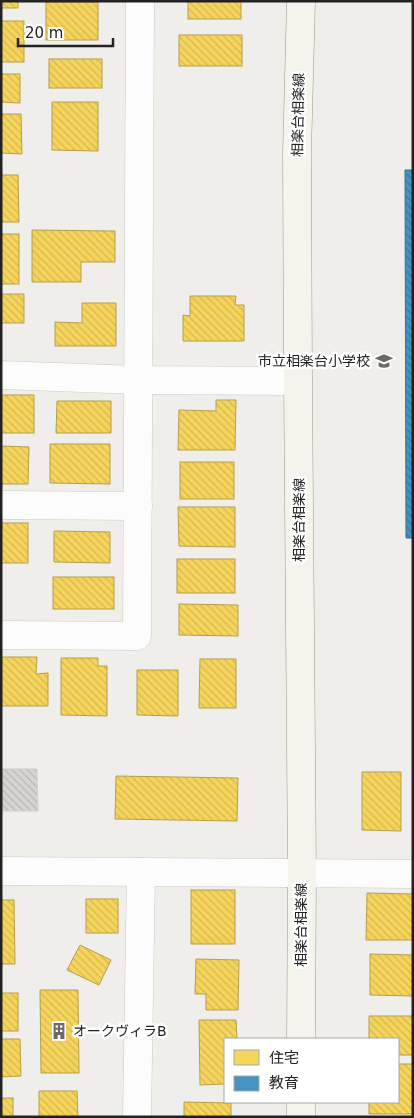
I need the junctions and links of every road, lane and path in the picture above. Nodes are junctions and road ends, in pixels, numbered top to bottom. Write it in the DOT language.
graph roads {
  1 [pos="140,1"];
  2 [pos="301,1"];
  3 [pos="1,375"];
  4 [pos="138,380"];
  5 [pos="298,381"];
  6 [pos="1,505"];
  7 [pos="138,506"];
  8 [pos="1,635"];
  9 [pos="1,871"];
  10 [pos="141,872"];
  11 [pos="302,873"];
  12 [pos="413,874"];
  13 [pos="301,1038"];
  14 [pos="301,1103"];
  15 [pos="137,1117"];
  16 [pos="300,1117"];
  1 -- 4 [label="street"];
  2 -- 5 [label="main road, 相楽台相楽線"];
  3 -- 4 [label="street"];
  4 -- 5 [label="street"];
  4 -- 7 [label="street"];
  5 -- 11 [label="main road, 相楽台相楽線"];
  6 -- 7 [label="street"];
  7 -- 8 [label="street"];
  9 -- 10 [label="street"];
  10 -- 11 [label="street"];
  10 -- 15 [label="street"];
  11 -- 12 [label="street"];
  11 -- 13 [label="main road, 相楽台相楽線"];
  14 -- 16 [label="main road"];
}
